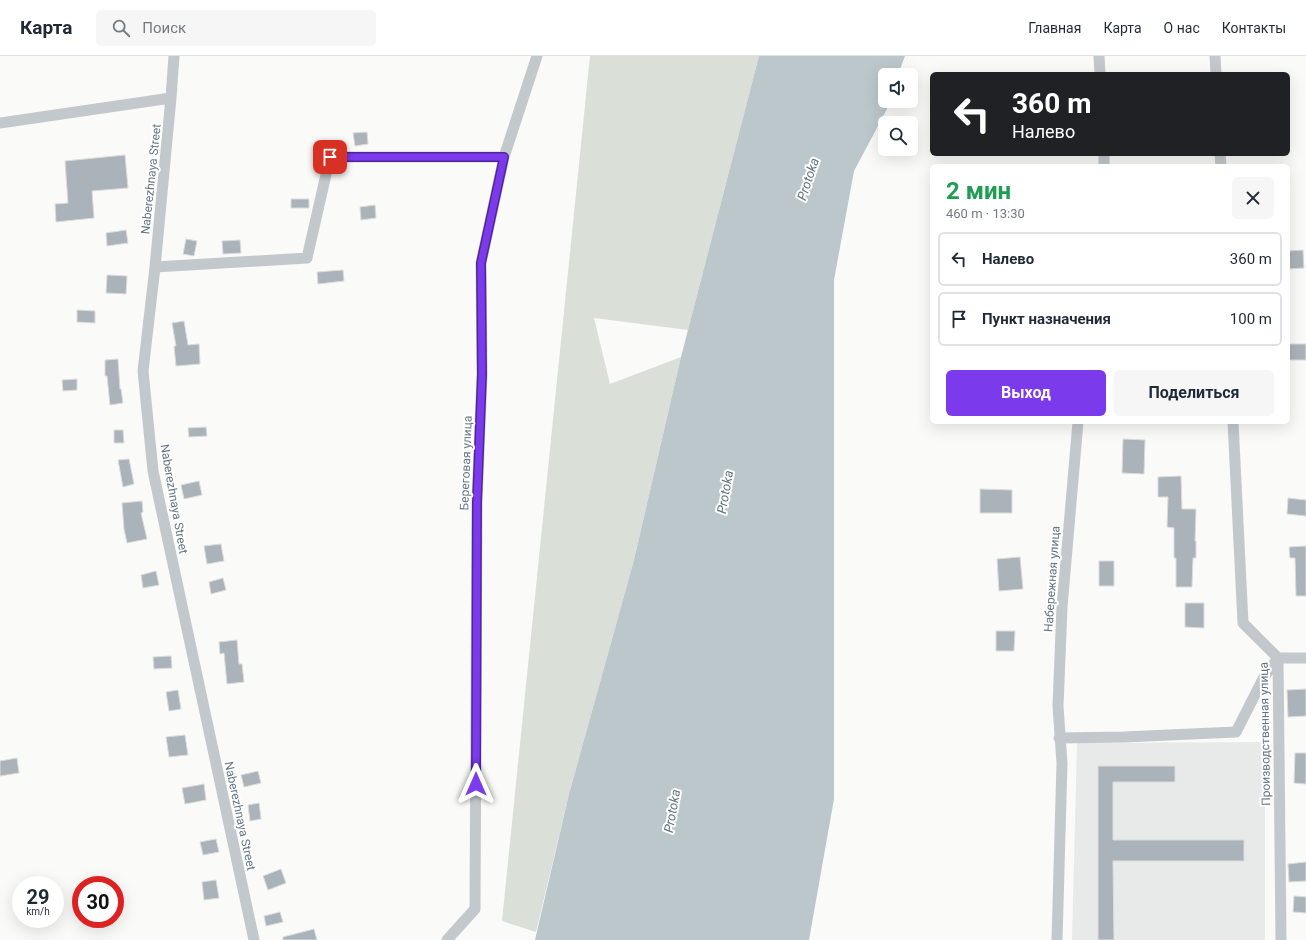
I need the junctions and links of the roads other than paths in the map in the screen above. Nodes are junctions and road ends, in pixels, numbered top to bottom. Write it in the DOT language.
graph roads {
  1 [pos="174,56"];
  2 [pos="537,56"];
  3 [pos="1099,56"];
  4 [pos="1215,56"];
  5 [pos="1100,72"];
  6 [pos="1216,72"];
  7 [pos="171,98"];
  8 [pos="0,123"];
  9 [pos="504,157"];
  10 [pos="155,267"];
  11 [pos="1078,424"];
  12 [pos="1233,424"];
  13 [pos="1278,658"];
  14 [pos="1306,658"];
  15 [pos="1059,738"];
  16 [pos="254,940"];
  17 [pos="447,940"];
  18 [pos="1057,940"];
  19 [pos="1281,940"];
  1 -- 7 [label="street, Naberezhnaya Street"];
  2 -- 9 [label="street, Береговая улица"];
  3 -- 5 [label="street"];
  4 -- 6 [label="street"];
  7 -- 8 [label="street"];
  7 -- 10 [label="street, Naberezhnaya Street"];
  9 -- 10 [label="street"];
  9 -- 17 [label="street, Береговая улица"];
  10 -- 16 [label="street, Naberezhnaya Street"];
  11 -- 15 [label="street, Набережная улица"];
  12 -- 13 [label="street, Производственная улица"];
  13 -- 14 [label="street"];
  13 -- 15 [label="street"];
  13 -- 19 [label="street, Производственная улица"];
  15 -- 18 [label="street, Набережная улица"];
}
